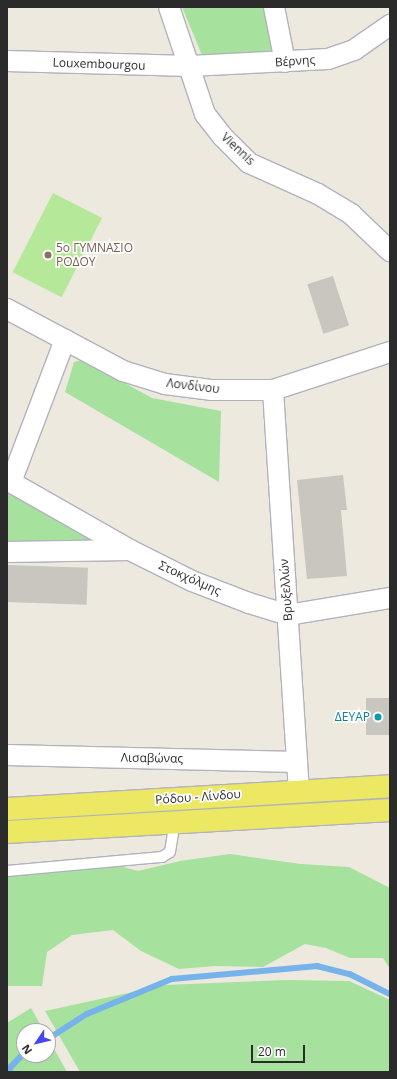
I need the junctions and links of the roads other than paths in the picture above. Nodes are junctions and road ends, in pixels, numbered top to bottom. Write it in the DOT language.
graph roads {
  1 [pos="169,7"];
  2 [pos="274,7"];
  3 [pos="390,25"];
  4 [pos="7,61"];
  5 [pos="285,62"];
  6 [pos="190,66"];
  7 [pos="390,251"];
  8 [pos="7,309"];
  9 [pos="65,340"];
  10 [pos="390,352"];
  11 [pos="273,390"];
  12 [pos="9,481"];
  13 [pos="130,550"];
  14 [pos="7,552"];
  15 [pos="390,598"];
  16 [pos="288,615"];
  17 [pos="7,755"];
  18 [pos="297,762"];
  19 [pos="390,786"];
  20 [pos="299,790"];
  21 [pos="7,809"];
  22 [pos="390,810"];
  23 [pos="175,821"];
  24 [pos="7,832"];
  25 [pos="7,871"];
  1 -- 6 [label="street, Viennis"];
  2 -- 5 [label="street"];
  3 -- 5 [label="street, Βέρνης"];
  4 -- 6 [label="street, Louxembourgou"];
  5 -- 6 [label="street, Βέρνης"];
  6 -- 7 [label="street, Viennis"];
  8 -- 9 [label="street, Λονδίνου"];
  9 -- 11 [label="street, Λονδίνου"];
  9 -- 12 [label="street"];
  10 -- 11 [label="street, Λονδίνου"];
  11 -- 16 [label="street, Βρυξελλών"];
  12 -- 13 [label="street, Στοκχόλμης"];
  13 -- 14 [label="street"];
  13 -- 16 [label="street, Στοκχόλμης"];
  15 -- 16 [label="street, Στοκχόλμης"];
  16 -- 18 [label="street, Βρυξελλών"];
  17 -- 18 [label="street, Λισαβώνας"];
  18 -- 20 [label="street, Βρυξελλών"];
  19 -- 20 [label="main road, Ρόδου - Λίνδου"];
  20 -- 21 [label="main road, Ρόδου - Λίνδου"];
  22 -- 23 [label="main road, Ρόδου - Λίνδου"];
  23 -- 24 [label="main road, Ρόδου - Λίνδου"];
  23 -- 25 [label="lane"];
}
